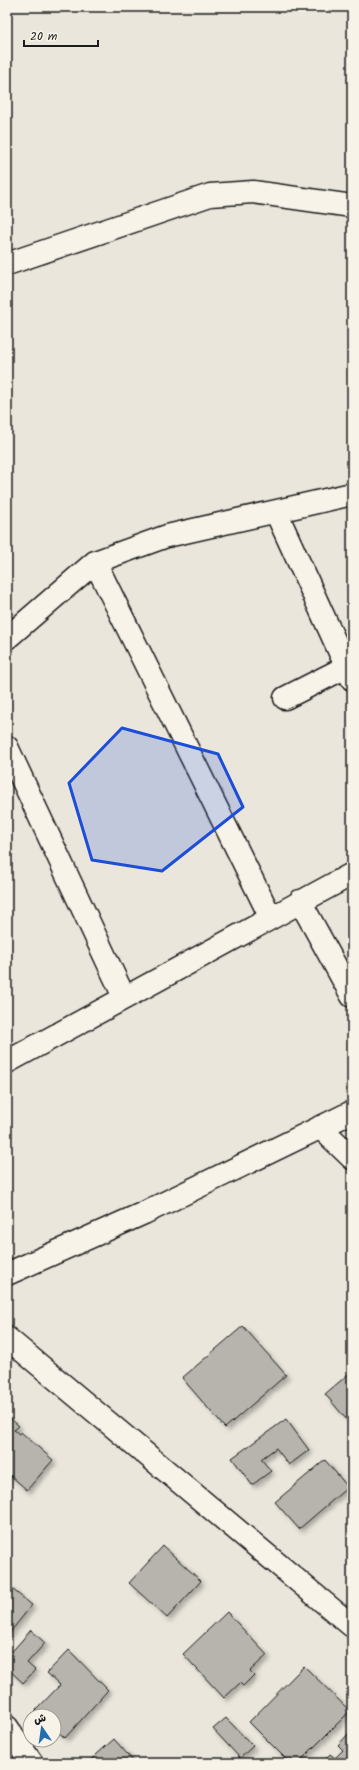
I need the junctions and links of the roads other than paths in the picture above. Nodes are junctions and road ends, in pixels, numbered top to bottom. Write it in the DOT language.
graph roads {
  1 [pos="352,206"];
  2 [pos="7,264"];
  3 [pos="352,494"];
  4 [pos="276,512"];
  5 [pos="95,562"];
  6 [pos="7,638"];
  7 [pos="349,673"];
  8 [pos="285,698"];
  9 [pos="7,747"];
  10 [pos="352,874"];
  11 [pos="300,901"];
  12 [pos="271,918"];
  13 [pos="352,996"];
  14 [pos="124,997"];
  15 [pos="7,1062"];
  16 [pos="352,1112"];
  17 [pos="320,1128"];
  18 [pos="352,1158"];
  19 [pos="7,1274"];
  20 [pos="7,1338"];
  21 [pos="352,1626"];
  22 [pos="7,1727"];
  23 [pos="32,1763"];
  1 -- 2 [label="street"];
  3 -- 4 [label="street"];
  4 -- 5 [label="street"];
  4 -- 7 [label="street"];
  5 -- 6 [label="street"];
  5 -- 12 [label="street"];
  7 -- 8 [label="street"];
  9 -- 14 [label="street"];
  10 -- 11 [label="street"];
  11 -- 12 [label="street"];
  11 -- 13 [label="street"];
  12 -- 14 [label="street"];
  14 -- 15 [label="street"];
  16 -- 17 [label="street"];
  17 -- 18 [label="street"];
  17 -- 19 [label="street"];
  20 -- 21 [label="street"];
  22 -- 23 [label="street"];
}
